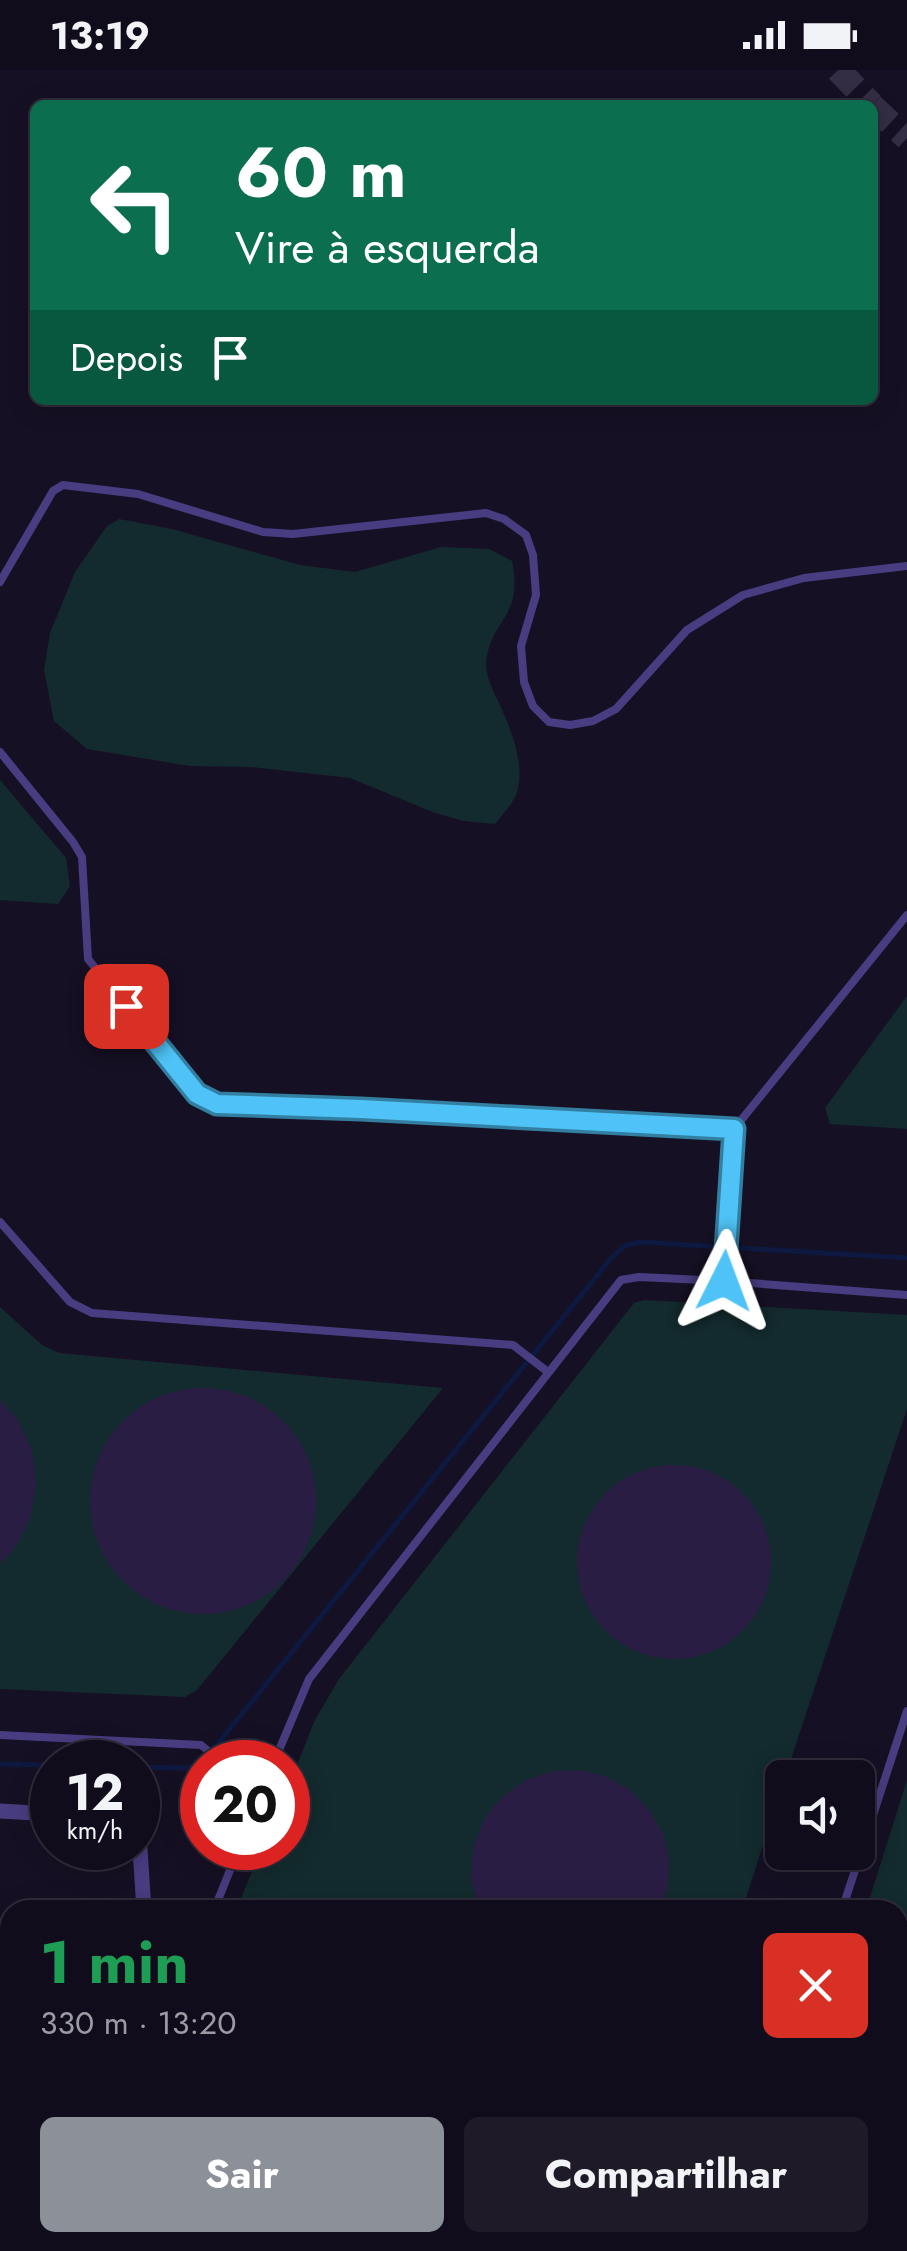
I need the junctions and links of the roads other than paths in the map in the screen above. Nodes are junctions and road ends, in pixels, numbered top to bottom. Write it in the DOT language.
graph roads {
  1 [pos="907,566"];
  2 [pos="0,582"];
  3 [pos="0,752"];
  4 [pos="907,915"];
  5 [pos="734,1129"];
  6 [pos="0,1222"];
  7 [pos="724,1281"];
  8 [pos="907,1295"];
  9 [pos="548,1372"];
  10 [pos="907,1712"];
  11 [pos="0,1735"];
  12 [pos="283,1740"];
  13 [pos="180,1744"];
  14 [pos="0,1811"];
  15 [pos="30,1813"];
  16 [pos="141,1870"];
  17 [pos="230,1870"];
  18 [pos="143,1900"];
  19 [pos="218,1900"];
  20 [pos="845,1900"];
  1 -- 2 [label="lane"];
  3 -- 5 [label="lane"];
  4 -- 5 [label="lane"];
  5 -- 7 [label="lane"];
  6 -- 9 [label="lane"];
  7 -- 8 [label="lane"];
  7 -- 9 [label="lane"];
  9 -- 12 [label="lane"];
  10 -- 20 [label="lane"];
  11 -- 13 [label="lane"];
  14 -- 15 [label="street"];
  16 -- 18 [label="street"];
  17 -- 19 [label="lane"];
}
